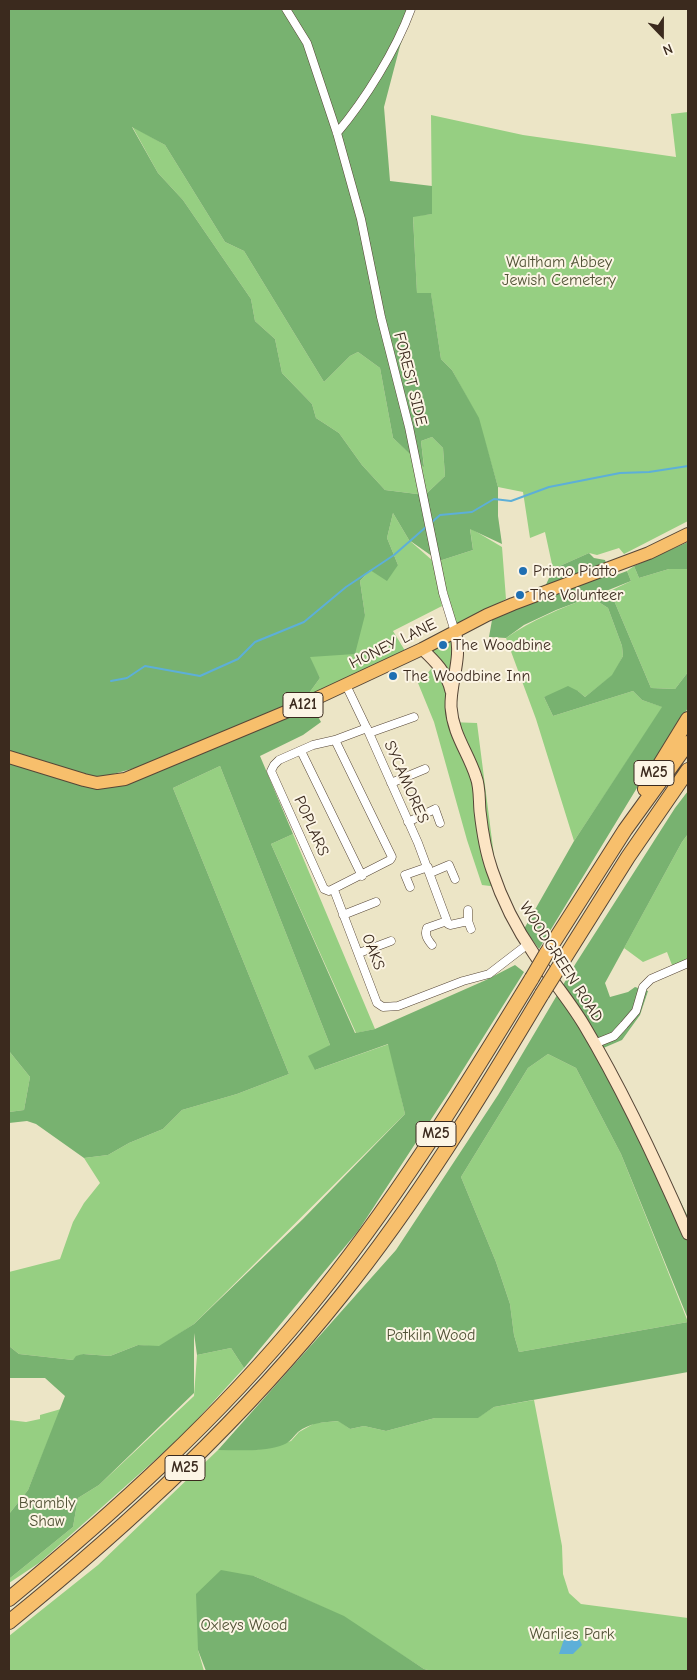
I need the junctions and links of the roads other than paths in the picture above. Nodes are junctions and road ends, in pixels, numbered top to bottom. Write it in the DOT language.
graph roads {
  1 [pos="286,9"];
  2 [pos="411,9"];
  3 [pos="337,133"];
  4 [pos="688,534"];
  5 [pos="455,632"];
  6 [pos="422,649"];
  7 [pos="346,685"];
  8 [pos="452,693"];
  9 [pos="414,717"];
  10 [pos="688,719"];
  11 [pos="368,730"];
  12 [pos="335,740"];
  13 [pos="688,743"];
  14 [pos="301,751"];
  15 [pos="9,757"];
  16 [pos="425,769"];
  17 [pos="688,770"];
  18 [pos="391,783"];
  19 [pos="408,822"];
  20 [pos="440,823"];
  21 [pos="625,830"];
  22 [pos="429,870"];
  23 [pos="362,876"];
  24 [pos="454,878"];
  25 [pos="410,888"];
  26 [pos="334,890"];
  27 [pos="376,902"];
  28 [pos="468,910"];
  29 [pos="343,915"];
  30 [pos="447,921"];
  31 [pos="391,941"];
  32 [pos="528,944"];
  33 [pos="432,946"];
  34 [pos="359,954"];
  35 [pos="688,963"];
  36 [pos="594,1044"];
  37 [pos="688,1234"];
  38 [pos="9,1599"];
  39 [pos="9,1622"];
  1 -- 3 [label="street, FOREST SIDE"];
  2 -- 3 [label="street"];
  3 -- 5 [label="street, FOREST SIDE"];
  4 -- 5 [label="main road, HONEY LANE / A121"];
  5 -- 6 [label="main road, HONEY LANE / A121"];
  5 -- 8 [label="street, WOODGREEN ROAD"];
  6 -- 7 [label="main road, HONEY LANE / A121"];
  6 -- 8 [label="street, WOODGREEN ROAD"];
  7 -- 11 [label="street, SYCAMORES"];
  7 -- 15 [label="main road, HONEY LANE / A121"];
  8 -- 32 [label="street, WOODGREEN ROAD"];
  9 -- 11 [label="street"];
  10 -- 21 [label="highway, M25"];
  11 -- 12 [label="street"];
  11 -- 18 [label="street, SYCAMORES"];
  12 -- 14 [label="street"];
  12 -- 23 [label="street"];
  13 -- 21 [label="highway, M25"];
  14 -- 23 [label="street"];
  14 -- 26 [label="street, POPLARS"];
  16 -- 18 [label="street"];
  17 -- 39 [label="highway, M25, bridge"];
  18 -- 19 [label="street, SYCAMORES"];
  19 -- 20 [label="street"];
  19 -- 22 [label="street, SYCAMORES"];
  21 -- 38 [label="highway, M25, bridge"];
  22 -- 24 [label="street"];
  22 -- 25 [label="street"];
  22 -- 30 [label="street, SYCAMORES"];
  23 -- 26 [label="street"];
  26 -- 29 [label="street, OAKS"];
  27 -- 29 [label="street"];
  28 -- 30 [label="street"];
  29 -- 34 [label="street, OAKS"];
  30 -- 33 [label="street"];
  31 -- 34 [label="street"];
  32 -- 34 [label="street, OAKS"];
  32 -- 36 [label="street, WOODGREEN ROAD"];
  35 -- 36 [label="street"];
  36 -- 37 [label="street, WOODGREEN ROAD"];
}
